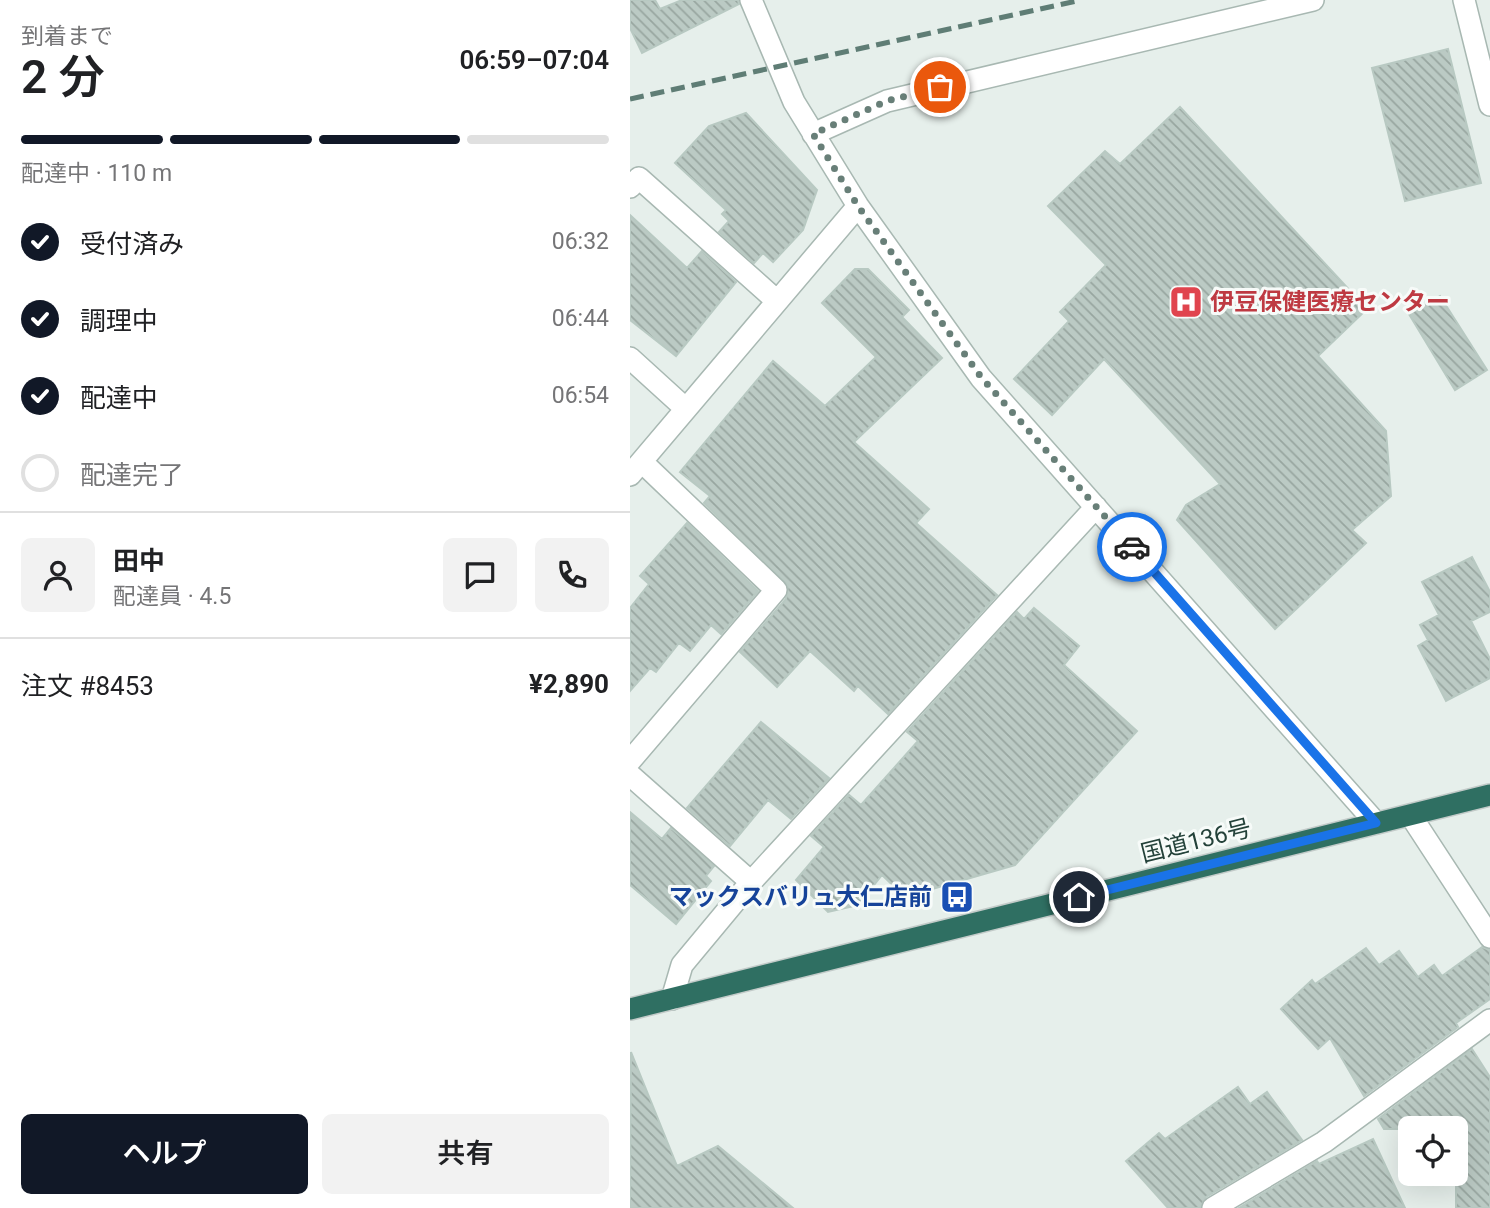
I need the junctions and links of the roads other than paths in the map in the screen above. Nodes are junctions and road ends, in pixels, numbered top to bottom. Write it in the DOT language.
graph roads {
  1 [pos="751,0"];
  2 [pos="1312,0"];
  3 [pos="1464,0"];
  4 [pos="1490,105"];
  5 [pos="813,134"];
  6 [pos="630,187"];
  7 [pos="858,206"];
  8 [pos="777,301"];
  9 [pos="630,358"];
  10 [pos="686,409"];
  11 [pos="636,468"];
  12 [pos="1096,507"];
  13 [pos="630,761"];
  14 [pos="630,775"];
  15 [pos="1490,794"];
  16 [pos="1411,816"];
  17 [pos="1376,823"];
  18 [pos="751,883"];
  19 [pos="1490,937"];
  20 [pos="672,999"];
  21 [pos="630,1009"];
  22 [pos="1490,1020"];
  23 [pos="1213,1208"];
  1 -- 5 [label="street"];
  2 -- 5 [label="street"];
  3 -- 4 [label="street"];
  5 -- 7 [label="street"];
  6 -- 8 [label="street"];
  7 -- 8 [label="street"];
  7 -- 12 [label="street"];
  8 -- 10 [label="street"];
  9 -- 10 [label="street"];
  10 -- 11 [label="street"];
  11 -- 13 [label="street"];
  12 -- 17 [label="street"];
  12 -- 18 [label="street"];
  14 -- 18 [label="street"];
  15 -- 16 [label="highway, 国道136号"];
  16 -- 17 [label="highway, 国道136号"];
  16 -- 19 [label="street"];
  17 -- 20 [label="highway, 国道136号"];
  18 -- 20 [label="street"];
  20 -- 21 [label="highway, 国道136号"];
  22 -- 23 [label="street"];
}
